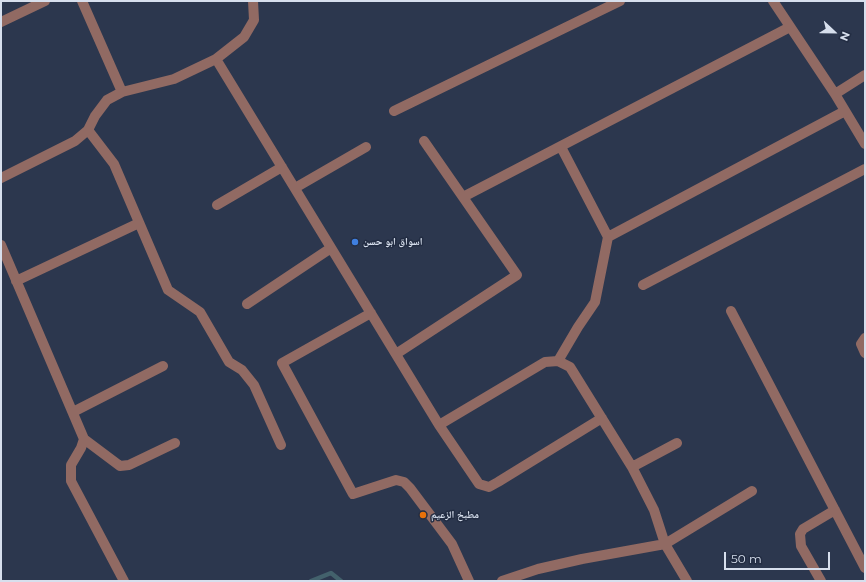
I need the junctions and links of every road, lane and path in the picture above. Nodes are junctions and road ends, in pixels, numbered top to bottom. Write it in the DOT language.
graph roads {
  1 [pos="45,1"];
  2 [pos="82,1"];
  3 [pos="253,1"];
  4 [pos="620,1"];
  5 [pos="773,1"];
  6 [pos="1,22"];
  7 [pos="790,28"];
  8 [pos="216,59"];
  9 [pos="865,75"];
  10 [pos="122,92"];
  11 [pos="835,94"];
  12 [pos="394,111"];
  13 [pos="845,111"];
  14 [pos="88,130"];
  15 [pos="424,141"];
  16 [pos="865,144"];
  17 [pos="366,147"];
  18 [pos="561,147"];
  19 [pos="282,167"];
  20 [pos="865,169"];
  21 [pos="1,178"];
  22 [pos="295,188"];
  23 [pos="464,197"];
  24 [pos="217,205"];
  25 [pos="139,223"];
  26 [pos="608,237"];
  27 [pos="1,245"];
  28 [pos="331,248"];
  29 [pos="16,281"];
  30 [pos="643,285"];
  31 [pos="247,304"];
  32 [pos="731,311"];
  33 [pos="371,313"];
  34 [pos="865,338"];
  35 [pos="865,352"];
  36 [pos="396,354"];
  37 [pos="558,361"];
  38 [pos="163,366"];
  39 [pos="73,412"];
  40 [pos="602,418"];
  41 [pos="439,425"];
  42 [pos="84,438"];
  43 [pos="175,443"];
  44 [pos="677,443"];
  45 [pos="281,445"];
  46 [pos="632,468"];
  47 [pos="752,491"];
  48 [pos="835,510"];
  49 [pos="665,544"];
  50 [pos="865,568"];
  51 [pos="124,581"];
  52 [pos="469,581"];
  53 [pos="502,581"];
  54 [pos="687,581"];
  55 [pos="821,581"];
  1 -- 6 [label="street"];
  2 -- 10 [label="street"];
  3 -- 8 [label="street"];
  4 -- 12 [label="street"];
  5 -- 7 [label="street"];
  7 -- 11 [label="street"];
  7 -- 18 [label="street"];
  8 -- 10 [label="street"];
  8 -- 19 [label="street"];
  9 -- 11 [label="street"];
  10 -- 14 [label="street"];
  11 -- 13 [label="street"];
  13 -- 16 [label="street"];
  13 -- 26 [label="street"];
  14 -- 21 [label="street"];
  14 -- 25 [label="street"];
  15 -- 23 [label="street"];
  17 -- 22 [label="street"];
  18 -- 23 [label="street"];
  18 -- 26 [label="street"];
  19 -- 22 [label="street"];
  19 -- 24 [label="street"];
  20 -- 30 [label="street"];
  22 -- 28 [label="street"];
  23 -- 36 [label="street"];
  25 -- 29 [label="street"];
  25 -- 45 [label="street"];
  26 -- 37 [label="street"];
  27 -- 29 [label="street"];
  28 -- 31 [label="street"];
  28 -- 33 [label="street"];
  29 -- 39 [label="street"];
  32 -- 48 [label="street"];
  33 -- 36 [label="street"];
  33 -- 52 [label="street"];
  34 -- 35 [label="street"];
  36 -- 41 [label="street"];
  37 -- 40 [label="street"];
  37 -- 41 [label="street"];
  38 -- 39 [label="street"];
  39 -- 42 [label="street"];
  40 -- 41 [label="street"];
  40 -- 46 [label="street"];
  42 -- 43 [label="street"];
  42 -- 51 [label="street"];
  44 -- 46 [label="street"];
  46 -- 49 [label="street"];
  47 -- 49 [label="street"];
  48 -- 50 [label="street"];
  48 -- 55 [label="street"];
  49 -- 53 [label="street"];
  49 -- 54 [label="street"];
}
